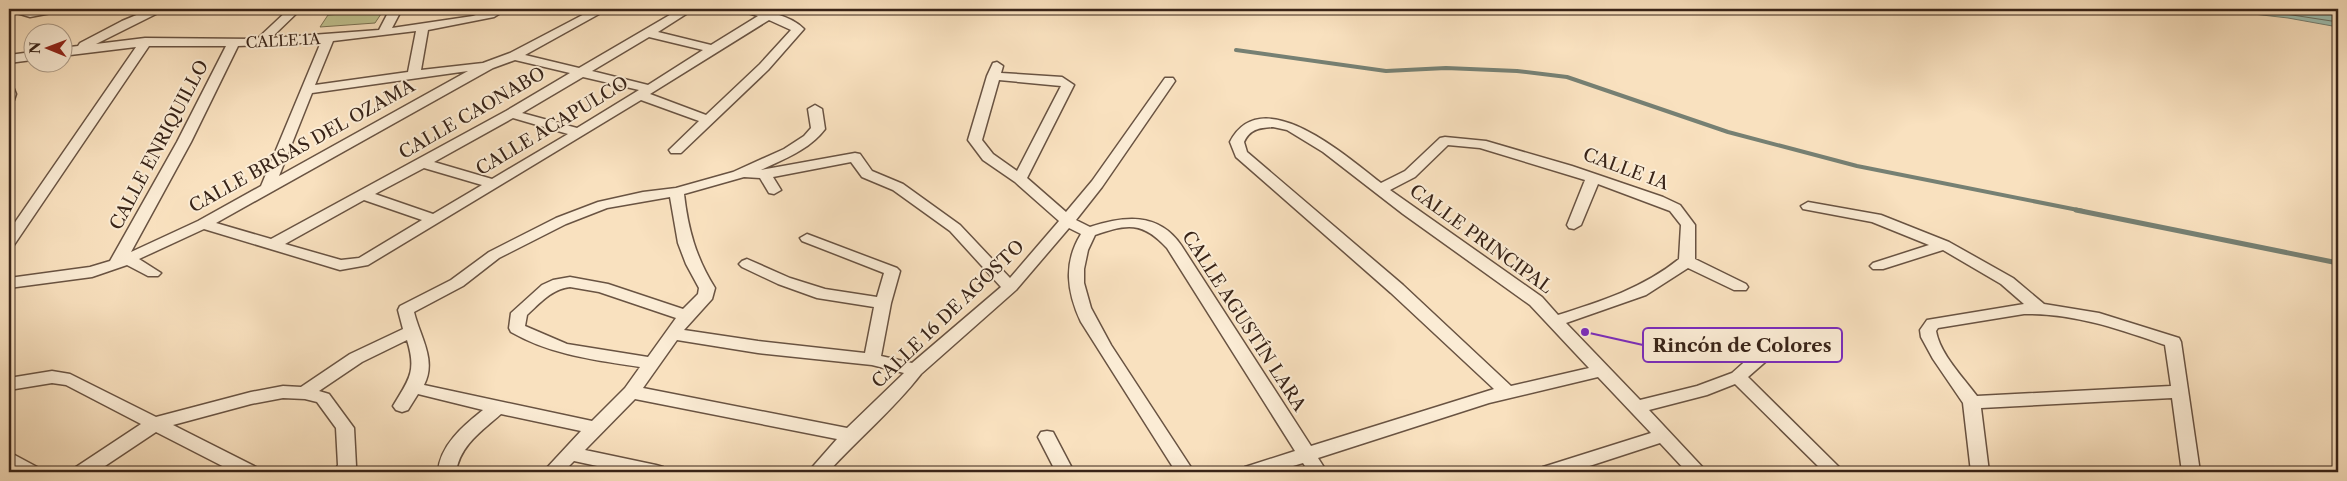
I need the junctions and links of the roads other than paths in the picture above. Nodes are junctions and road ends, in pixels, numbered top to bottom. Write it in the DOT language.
graph roads {
  1 [pos="14,9"];
  2 [pos="58,9"];
  3 [pos="160,9"];
  4 [pos="295,9"];
  5 [pos="396,9"];
  6 [pos="501,9"];
  7 [pos="602,9"];
  8 [pos="688,9"];
  9 [pos="745,9"];
  10 [pos="768,14"];
  11 [pos="422,29"];
  12 [pos="383,33"];
  13 [pos="647,33"];
  14 [pos="328,38"];
  15 [pos="145,42"];
  16 [pos="234,43"];
  17 [pos="260,43"];
  18 [pos="81,49"];
  19 [pos="712,49"];
  20 [pos="72,50"];
  21 [pos="514,56"];
  22 [pos="22,58"];
  23 [pos="9,60"];
  24 [pos="489,65"];
  25 [pos="578,73"];
  26 [pos="414,74"];
  27 [pos="1168,81"];
  28 [pos="307,90"];
  29 [pos="9,92"];
  30 [pos="645,92"];
  31 [pos="9,96"];
  32 [pos="815,109"];
  33 [pos="511,114"];
  34 [pos="706,119"];
  35 [pos="579,133"];
  36 [pos="676,150"];
  37 [pos="423,162"];
  38 [pos="764,174"];
  39 [pos="738,175"];
  40 [pos="1593,178"];
  41 [pos="1020,179"];
  42 [pos="493,184"];
  43 [pos="267,188"];
  44 [pos="1380,189"];
  45 [pos="774,190"];
  46 [pos="678,192"];
  47 [pos="363,195"];
  48 [pos="1808,206"];
  49 [pos="435,220"];
  50 [pos="1067,220"];
  51 [pos="203,224"];
  52 [pos="1574,225"];
  53 [pos="1089,232"];
  54 [pos="807,238"];
  55 [pos="9,242"];
  56 [pos="272,245"];
  57 [pos="1944,245"];
  58 [pos="1687,261"];
  59 [pos="122,262"];
  60 [pos="747,264"];
  61 [pos="1878,266"];
  62 [pos="153,273"];
  63 [pos="9,283"];
  64 [pos="1010,287"];
  65 [pos="1740,287"];
  66 [pos="883,303"];
  67 [pos="2041,310"];
  68 [pos="686,316"];
  69 [pos="1555,321"];
  70 [pos="412,331"];
  71 [pos="674,334"];
  72 [pos="1766,352"];
  73 [pos="872,359"];
  74 [pos="652,363"];
  75 [pos="915,370"];
  76 [pos="1601,371"];
  77 [pos="1738,377"];
  78 [pos="9,384"];
  79 [pos="425,391"];
  80 [pos="631,392"];
  81 [pos="1507,392"];
  82 [pos="2180,392"];
  83 [pos="304,393"];
  84 [pos="1972,402"];
  85 [pos="402,406"];
  86 [pos="498,407"];
  87 [pos="1636,407"];
  88 [pos="156,423"];
  89 [pos="596,428"];
  90 [pos="851,435"];
  91 [pos="1047,436"];
  92 [pos="1663,436"];
  93 [pos="571,454"];
  94 [pos="1306,454"];
  95 [pos="9,459"];
  96 [pos="1558,471"];
  97 [pos="30,472"];
  98 [pos="83,472"];
  99 [pos="249,472"];
  100 [pos="343,472"];
  101 [pos="447,472"];
  102 [pos="552,472"];
  103 [pos="656,472"];
  104 [pos="817,472"];
  105 [pos="1064,472"];
  106 [pos="1185,472"];
  107 [pos="1252,472"];
  108 [pos="1318,472"];
  109 [pos="1698,472"];
  110 [pos="1835,472"];
  111 [pos="1980,472"];
  112 [pos="2191,472"];
  1 -- 2 [label="street"];
  3 -- 18 [label="street"];
  4 -- 17 [label="street"];
  5 -- 12 [label="street"];
  6 -- 11 [label="street, CALLE 1A"];
  7 -- 21 [label="street, CALLE BRISAS DEL OZAMA"];
  8 -- 13 [label="street, CALLE CAONABO"];
  9 -- 10 [label="street"];
  10 -- 19 [label="street, CALLE ACAPULCO"];
  10 -- 34 [label="street"];
  11 -- 12 [label="street, CALLE 1A"];
  11 -- 26 [label="street"];
  12 -- 14 [label="street, CALLE 1A"];
  13 -- 19 [label="street"];
  13 -- 25 [label="street, CALLE CAONABO"];
  14 -- 17 [label="street, CALLE 1A"];
  14 -- 28 [label="street"];
  15 -- 16 [label="street, CALLE 1A"];
  15 -- 18 [label="street, CALLE 1A"];
  15 -- 55 [label="street"];
  16 -- 17 [label="street, CALLE 1A"];
  16 -- 59 [label="street, CALLE ENRIQUILLO"];
  18 -- 20 [label="street, CALLE 1A"];
  19 -- 30 [label="street, CALLE ACAPULCO"];
  21 -- 24 [label="street, CALLE BRISAS DEL OZAMA"];
  21 -- 25 [label="street"];
  22 -- 23 [label="street"];
  24 -- 26 [label="street"];
  24 -- 43 [label="street, CALLE BRISAS DEL OZAMA"];
  25 -- 30 [label="street"];
  25 -- 33 [label="street, CALLE CAONABO"];
  26 -- 28 [label="street"];
  27 -- 50 [label="street, CALLE 16 DE AGOSTO"];
  28 -- 43 [label="street"];
  29 -- 31 [label="street"];
  30 -- 34 [label="street"];
  30 -- 35 [label="street, CALLE ACAPULCO"];
  32 -- 39 [label="street"];
  33 -- 35 [label="street"];
  33 -- 37 [label="street, CALLE CAONABO"];
  34 -- 36 [label="street"];
  35 -- 42 [label="street, CALLE ACAPULCO"];
  37 -- 42 [label="street"];
  37 -- 47 [label="street, CALLE CAONABO"];
  38 -- 39 [label="street"];
  38 -- 45 [label="street"];
  38 -- 64 [label="street"];
  39 -- 46 [label="street"];
  40 -- 44 [label="street, CALLE 1A"];
  40 -- 52 [label="street"];
  40 -- 58 [label="street, CALLE 1A"];
  41 -- 41 [label="street"];
  41 -- 50 [label="street"];
  42 -- 49 [label="street, CALLE ACAPULCO"];
  43 -- 51 [label="street, CALLE BRISAS DEL OZAMA"];
  44 -- 69 [label="street, CALLE PRINCIPAL"];
  44 -- 81 [label="street, CALLE PRINCIPAL"];
  46 -- 68 [label="street"];
  46 -- 70 [label="street"];
  47 -- 49 [label="street"];
  47 -- 56 [label="street, CALLE CAONABO"];
  48 -- 57 [label="street"];
  49 -- 56 [label="street, CALLE ACAPULCO"];
  50 -- 53 [label="street"];
  50 -- 64 [label="street, CALLE 16 DE AGOSTO"];
  51 -- 56 [label="street"];
  51 -- 59 [label="street, CALLE BRISAS DEL OZAMA"];
  53 -- 94 [label="street, CALLE AGUSTÍN LARA"];
  53 -- 106 [label="street"];
  54 -- 66 [label="street"];
  57 -- 61 [label="street"];
  57 -- 67 [label="street"];
  58 -- 65 [label="street"];
  58 -- 69 [label="street"];
  59 -- 62 [label="street"];
  59 -- 63 [label="street, CALLE BRISAS DEL OZAMA"];
  60 -- 66 [label="street"];
  64 -- 75 [label="street, CALLE 16 DE AGOSTO"];
  66 -- 73 [label="street"];
  67 -- 82 [label="street"];
  67 -- 84 [label="street"];
  68 -- 71 [label="street"];
  68 -- 74 [label="street"];
  69 -- 76 [label="street, CALLE PRINCIPAL"];
  70 -- 83 [label="street"];
  70 -- 85 [label="street"];
  71 -- 73 [label="street"];
  71 -- 74 [label="street"];
  72 -- 77 [label="street"];
  73 -- 75 [label="street"];
  74 -- 80 [label="street"];
  75 -- 90 [label="street, CALLE 16 DE AGOSTO"];
  76 -- 81 [label="street"];
  76 -- 87 [label="street, CALLE PRINCIPAL"];
  77 -- 87 [label="street"];
  77 -- 110 [label="street"];
  78 -- 88 [label="street"];
  79 -- 86 [label="street"];
  80 -- 89 [label="street"];
  80 -- 90 [label="street"];
  81 -- 94 [label="street"];
  82 -- 84 [label="street"];
  82 -- 112 [label="street"];
  83 -- 88 [label="street"];
  83 -- 100 [label="street"];
  84 -- 111 [label="street"];
  86 -- 89 [label="street"];
  86 -- 101 [label="street"];
  87 -- 92 [label="street, CALLE PRINCIPAL"];
  88 -- 98 [label="street"];
  88 -- 99 [label="street"];
  89 -- 93 [label="street"];
  90 -- 104 [label="street, CALLE 16 DE AGOSTO"];
  91 -- 105 [label="street"];
  92 -- 96 [label="street"];
  92 -- 109 [label="street, CALLE PRINCIPAL"];
  93 -- 102 [label="street"];
  93 -- 103 [label="street"];
  94 -- 107 [label="street"];
  94 -- 108 [label="street, CALLE AGUSTÍN LARA"];
  95 -- 97 [label="street"];
}
